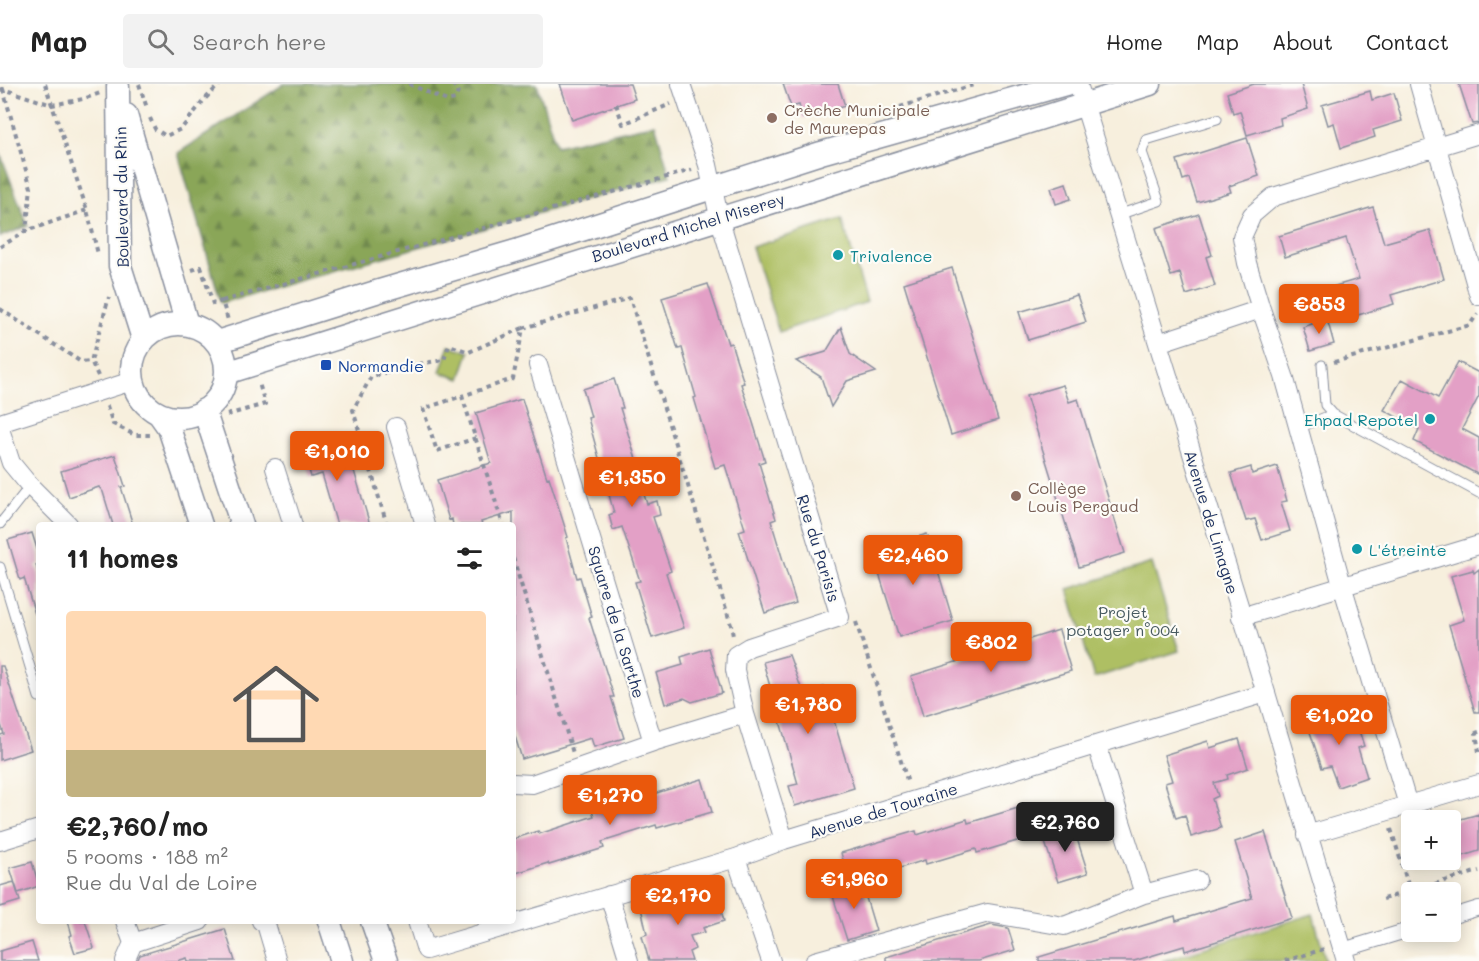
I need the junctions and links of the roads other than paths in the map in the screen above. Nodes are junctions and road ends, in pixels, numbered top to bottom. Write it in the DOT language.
graph roads {
  1 [pos="1066,84"];
  2 [pos="1150,84"];
  3 [pos="1419,84"];
  4 [pos="125,85"];
  5 [pos="683,91"];
  6 [pos="1081,94"];
  7 [pos="1217,119"];
  8 [pos="1479,134"];
  9 [pos="1437,147"];
  10 [pos="714,187"];
  11 [pos="1118,215"];
  12 [pos="719,217"];
  13 [pos="1479,296"];
  14 [pos="1261,309"];
  15 [pos="187,324"];
  16 [pos="143,339"];
  17 [pos="226,339"];
  18 [pos="1158,343"];
  19 [pos="538,364"];
  20 [pos="1322,365"];
  21 [pos="226,373"];
  22 [pos="132,381"];
  23 [pos="204,410"];
  24 [pos="1333,414"];
  25 [pos="0,423"];
  26 [pos="159,424"];
  27 [pos="396,427"];
  28 [pos="1298,428"];
  29 [pos="0,429"];
  30 [pos="275,468"];
  31 [pos="30,486"];
  32 [pos="1479,493"];
  33 [pos="66,522"];
  34 [pos="200,522"];
  35 [pos="241,522"];
  36 [pos="292,522"];
  37 [pos="424,522"];
  38 [pos="0,524"];
  39 [pos="1479,545"];
  40 [pos="0,567"];
  41 [pos="1342,585"];
  42 [pos="1241,617"];
  43 [pos="36,687"];
  44 [pos="1266,693"];
  45 [pos="745,714"];
  46 [pos="653,742"];
  47 [pos="1097,746"];
  48 [pos="516,783"];
  49 [pos="1479,784"];
  50 [pos="1408,805"];
  51 [pos="36,830"];
  52 [pos="1307,834"];
  53 [pos="784,840"];
  54 [pos="0,841"];
  55 [pos="736,858"];
  56 [pos="1197,880"];
  57 [pos="1144,894"];
  58 [pos="609,895"];
  59 [pos="1479,908"];
  60 [pos="1461,914"];
  61 [pos="516,923"];
  62 [pos="126,924"];
  63 [pos="191,924"];
  64 [pos="266,924"];
  65 [pos="330,924"];
  66 [pos="373,924"];
  67 [pos="418,924"];
  68 [pos="513,924"];
  69 [pos="1401,933"];
  70 [pos="133,943"];
  71 [pos="1343,952"];
  72 [pos="125,961"];
  73 [pos="277,961"];
  74 [pos="342,961"];
  75 [pos="386,961"];
  76 [pos="629,961"];
  77 [pos="771,961"];
  78 [pos="815,961"];
  1 -- 10 [label="street, Boulevard Michel Miserey"];
  2 -- 6 [label="street, Boulevard Michel Miserey"];
  3 -- 9 [label="street"];
  4 -- 15 [label="street, Boulevard du Rhin"];
  4 -- 16 [label="street, Boulevard du Rhin"];
  5 -- 10 [label="street, Rue du Parisis"];
  6 -- 11 [label="street, Avenue de Limagne"];
  6 -- 12 [label="street, Boulevard Michel Miserey"];
  7 -- 11 [label="lane"];
  8 -- 9 [label="street"];
  9 -- 13 [label="street"];
  9 -- 14 [label="street"];
  10 -- 12 [label="street, Rue du Parisis"];
  10 -- 17 [label="street, Boulevard Michel Miserey"];
  11 -- 18 [label="street, Avenue de Limagne"];
  12 -- 21 [label="street, Boulevard Michel Miserey"];
  12 -- 45 [label="street, Rue du Parisis"];
  14 -- 18 [label="street"];
  14 -- 28 [label="street"];
  15 -- 16 [label="street"];
  15 -- 17 [label="street"];
  16 -- 22 [label="street"];
  17 -- 21 [label="street"];
  18 -- 42 [label="street, Avenue de Limagne"];
  19 -- 46 [label="street, Square de la Sarthe"];
  20 -- 24 [label="lane"];
  21 -- 23 [label="street"];
  22 -- 25 [label="street"];
  22 -- 26 [label="street"];
  23 -- 26 [label="street"];
  23 -- 35 [label="street"];
  24 -- 28 [label="lane"];
  24 -- 32 [label="lane"];
  26 -- 34 [label="street"];
  27 -- 37 [label="street"];
  28 -- 41 [label="street"];
  29 -- 31 [label="street"];
  30 -- 36 [label="street"];
  31 -- 33 [label="street"];
  31 -- 38 [label="lane"];
  39 -- 41 [label="street"];
  40 -- 43 [label="lane"];
  41 -- 42 [label="street"];
  41 -- 50 [label="street"];
  42 -- 44 [label="street, Avenue de Limagne"];
  44 -- 47 [label="street, Avenue de Touraine"];
  44 -- 52 [label="street, Avenue de Limagne"];
  45 -- 46 [label="street"];
  45 -- 53 [label="street"];
  46 -- 48 [label="street"];
  47 -- 53 [label="street, Avenue de Touraine"];
  47 -- 57 [label="street"];
  49 -- 50 [label="street"];
  50 -- 52 [label="street"];
  51 -- 54 [label="street"];
  52 -- 71 [label="street, Avenue de Limagne"];
  53 -- 55 [label="street, Avenue de Touraine"];
  55 -- 58 [label="street, Avenue de Touraine"];
  55 -- 77 [label="street"];
  56 -- 57 [label="street"];
  57 -- 78 [label="street"];
  58 -- 61 [label="street, Avenue de Touraine"];
  58 -- 76 [label="street"];
  59 -- 60 [label="street"];
  62 -- 70 [label="street"];
  63 -- 70 [label="street"];
  64 -- 73 [label="street"];
  65 -- 74 [label="street"];
  66 -- 75 [label="street"];
  67 -- 68 [label="street, Avenue de Touraine"];
  69 -- 71 [label="street"];
  70 -- 72 [label="street"];
}
